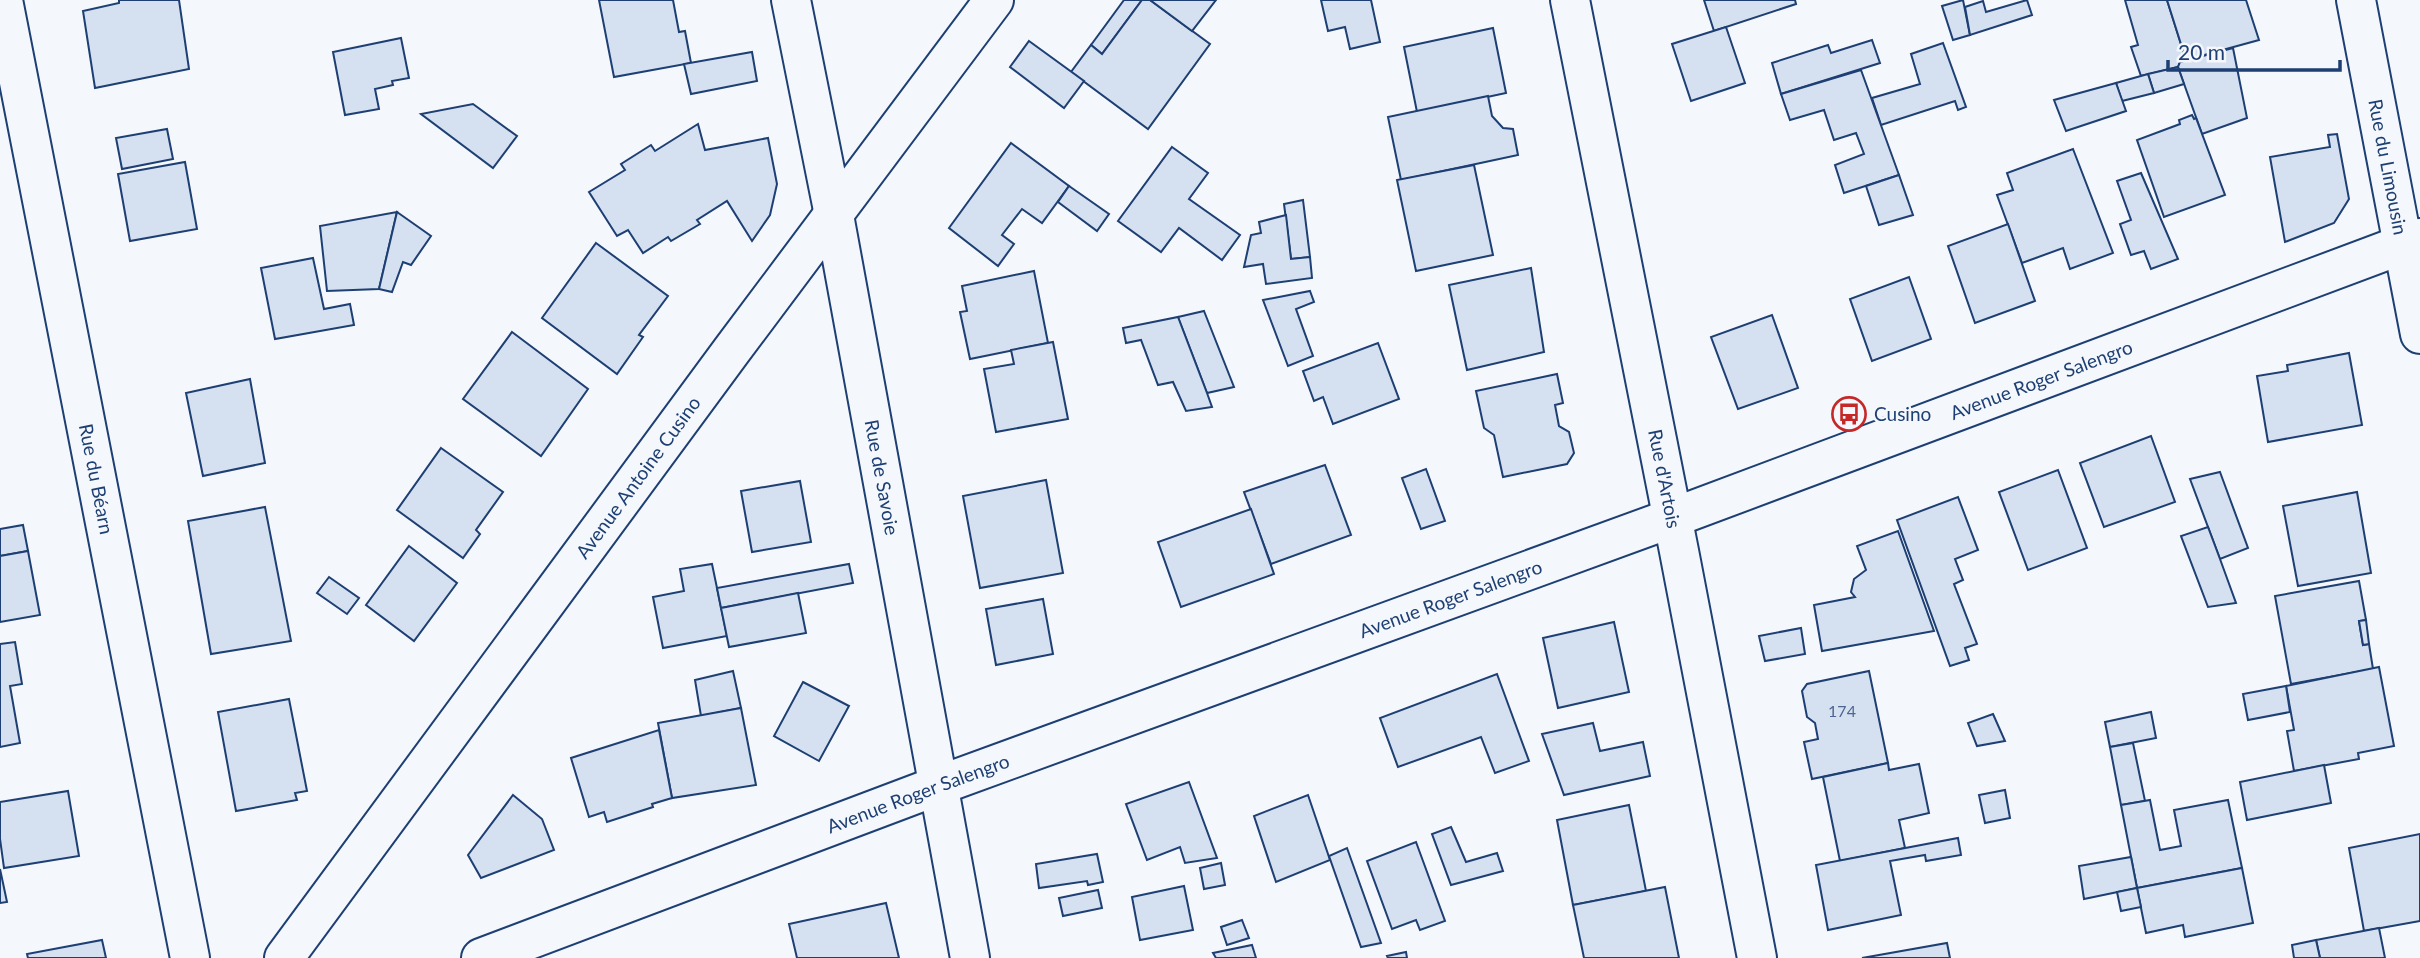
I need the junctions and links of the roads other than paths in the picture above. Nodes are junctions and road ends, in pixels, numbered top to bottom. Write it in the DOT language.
graph roads {
  1 [pos="4,0"];
  2 [pos="791,0"];
  3 [pos="994,0"];
  4 [pos="1570,0"];
  5 [pos="2356,0"];
  6 [pos="834,215"];
  7 [pos="2411,241"];
  8 [pos="2420,334"];
  9 [pos="1672,518"];
  10 [pos="937,786"];
  11 [pos="190,958"];
  12 [pos="284,958"];
  13 [pos="481,958"];
  14 [pos="970,958"];
  15 [pos="1757,958"];
  1 -- 11 [label="street, Rue du Béarn"];
  2 -- 6 [label="street, Rue de Savoie"];
  3 -- 6 [label="street, Avenue Antoine Cusino"];
  4 -- 9 [label="street, Rue d'Artois"];
  5 -- 7 [label="street, Rue du Limousin"];
  6 -- 10 [label="street, Rue de Savoie"];
  6 -- 12 [label="street, Avenue Antoine Cusino"];
  7 -- 8 [label="street, Rue du Limousin"];
  7 -- 9 [label="street, Avenue Roger Salengro"];
  9 -- 10 [label="street, Avenue Roger Salengro"];
  9 -- 15 [label="street, Rue d'Artois"];
  10 -- 13 [label="street, Avenue Roger Salengro"];
  10 -- 14 [label="street, Rue de Savoie"];
}
